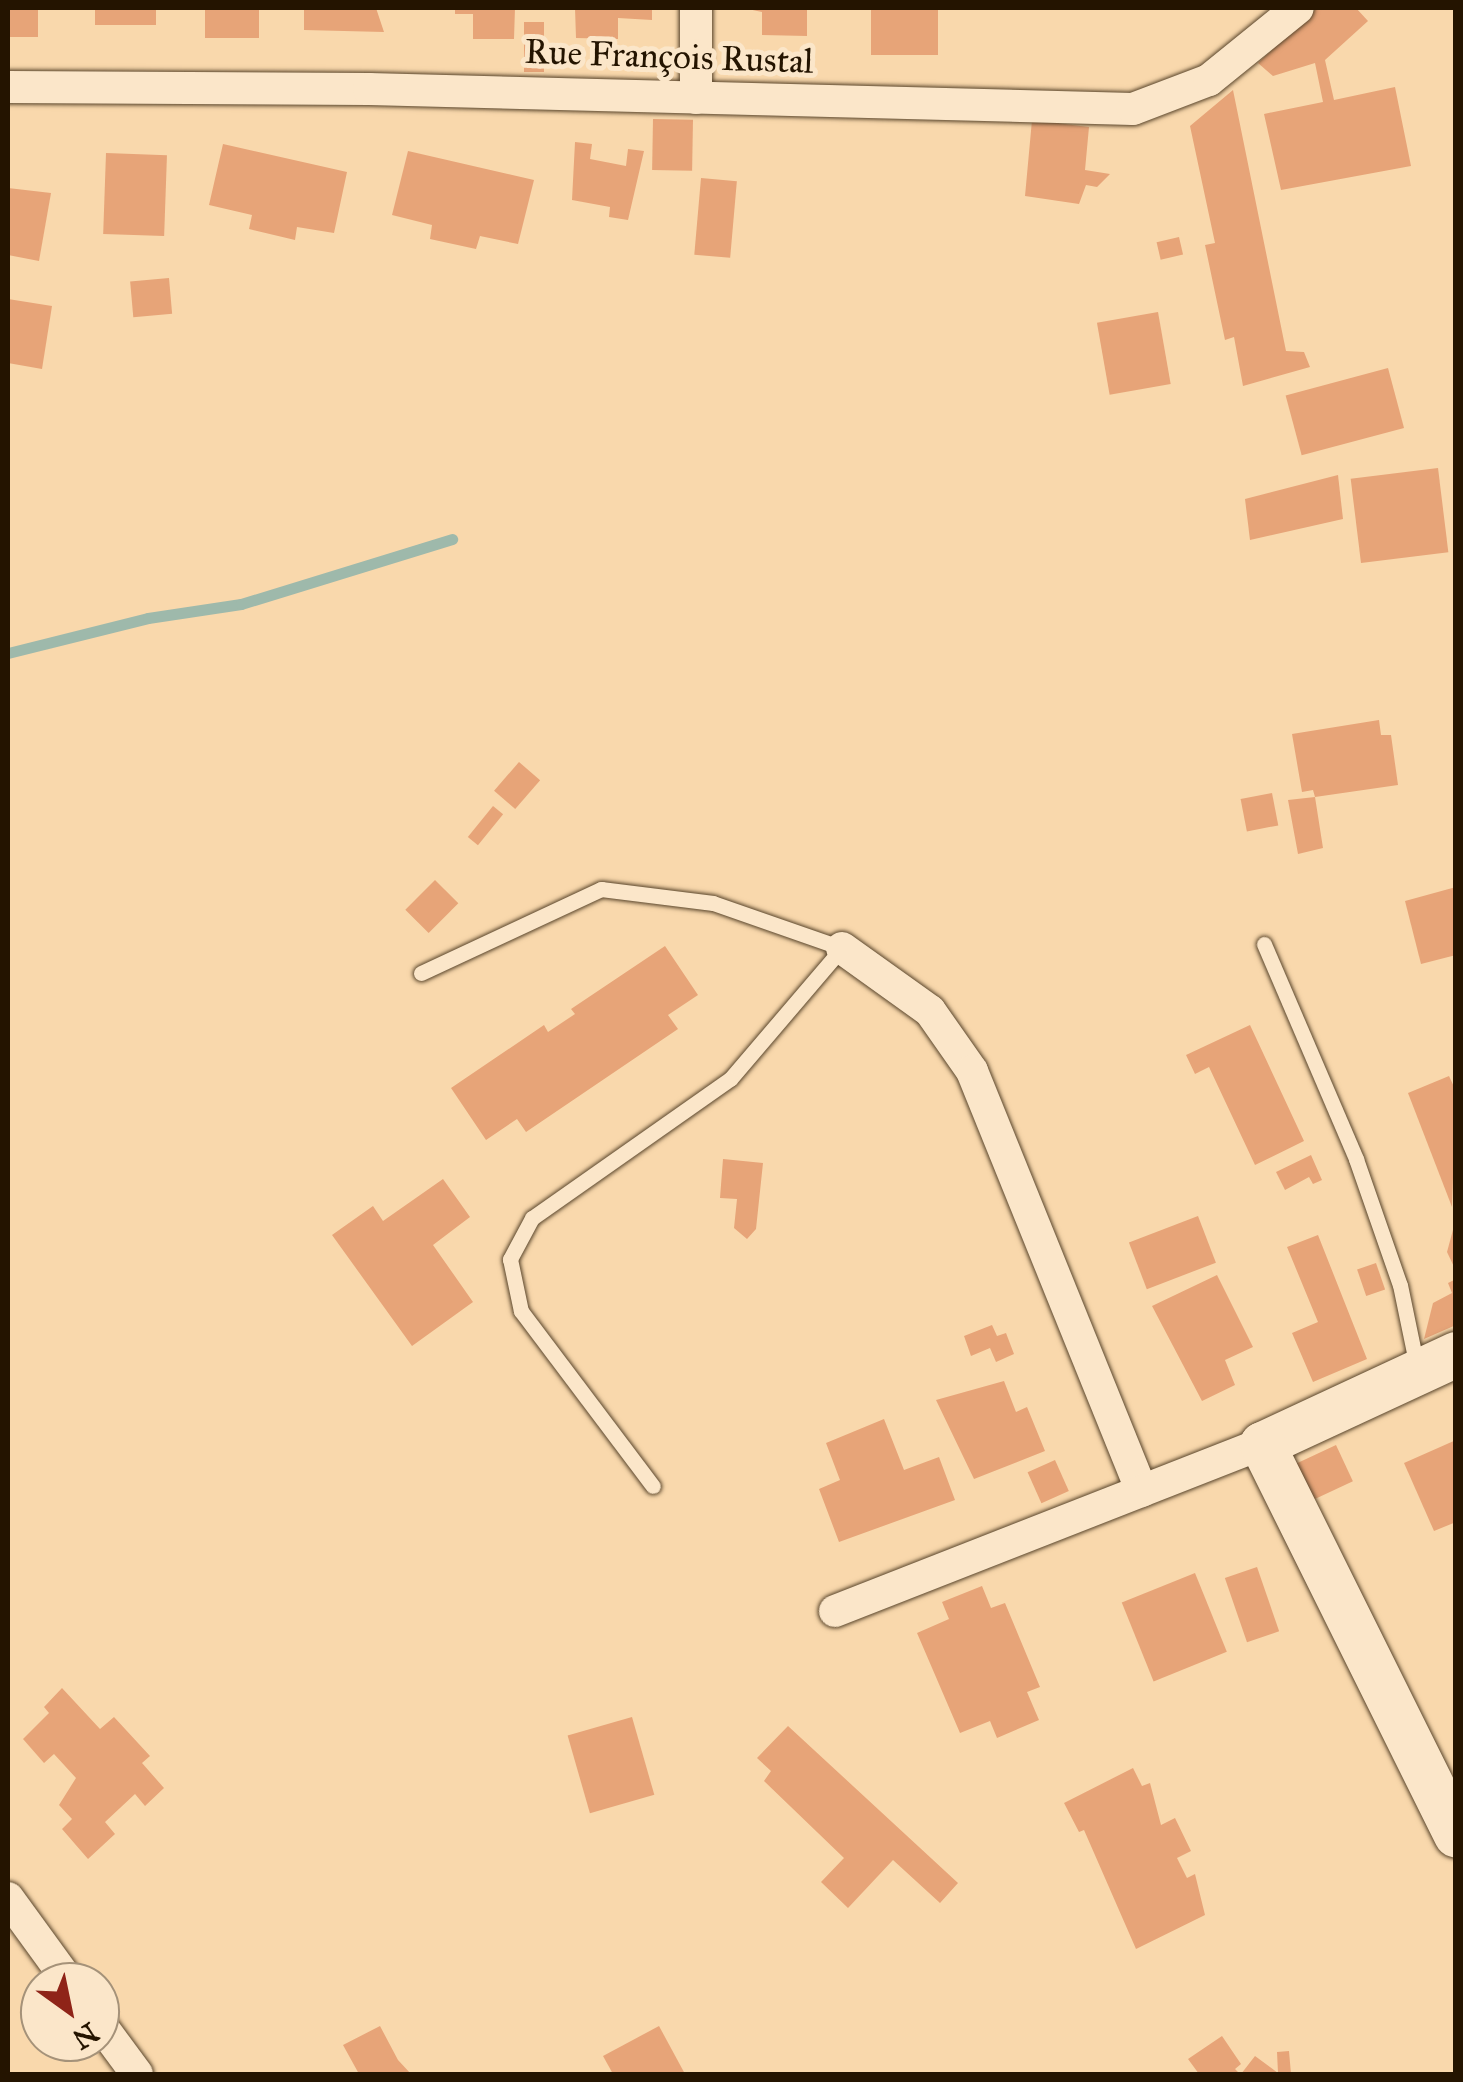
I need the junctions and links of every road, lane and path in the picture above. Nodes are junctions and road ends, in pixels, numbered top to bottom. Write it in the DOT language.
graph roads {
  1 [pos="696,8"];
  2 [pos="1298,8"];
  3 [pos="8,87"];
  4 [pos="696,98"];
  5 [pos="1264,944"];
  6 [pos="842,948"];
  7 [pos="421,974"];
  8 [pos="1437,1362"];
  9 [pos="1262,1444"];
  10 [pos="653,1486"];
  11 [pos="1142,1491"];
  12 [pos="835,1610"];
  13 [pos="1456,1834"];
  14 [pos="8,1898"];
  15 [pos="54,1962"];
  16 [pos="120,2051"];
  17 [pos="137,2074"];
  1 -- 4 [label="street"];
  2 -- 4 [label="street, Rue François Rustal"];
  3 -- 4 [label="street, Rue François Rustal"];
  5 -- 8 [label="lane"];
  6 -- 7 [label="lane"];
  6 -- 10 [label="lane"];
  6 -- 11 [label="street"];
  8 -- 9 [label="street"];
  9 -- 11 [label="street"];
  9 -- 13 [label="street"];
  11 -- 12 [label="street"];
  14 -- 15 [label="street"];
  16 -- 17 [label="street"];
}
